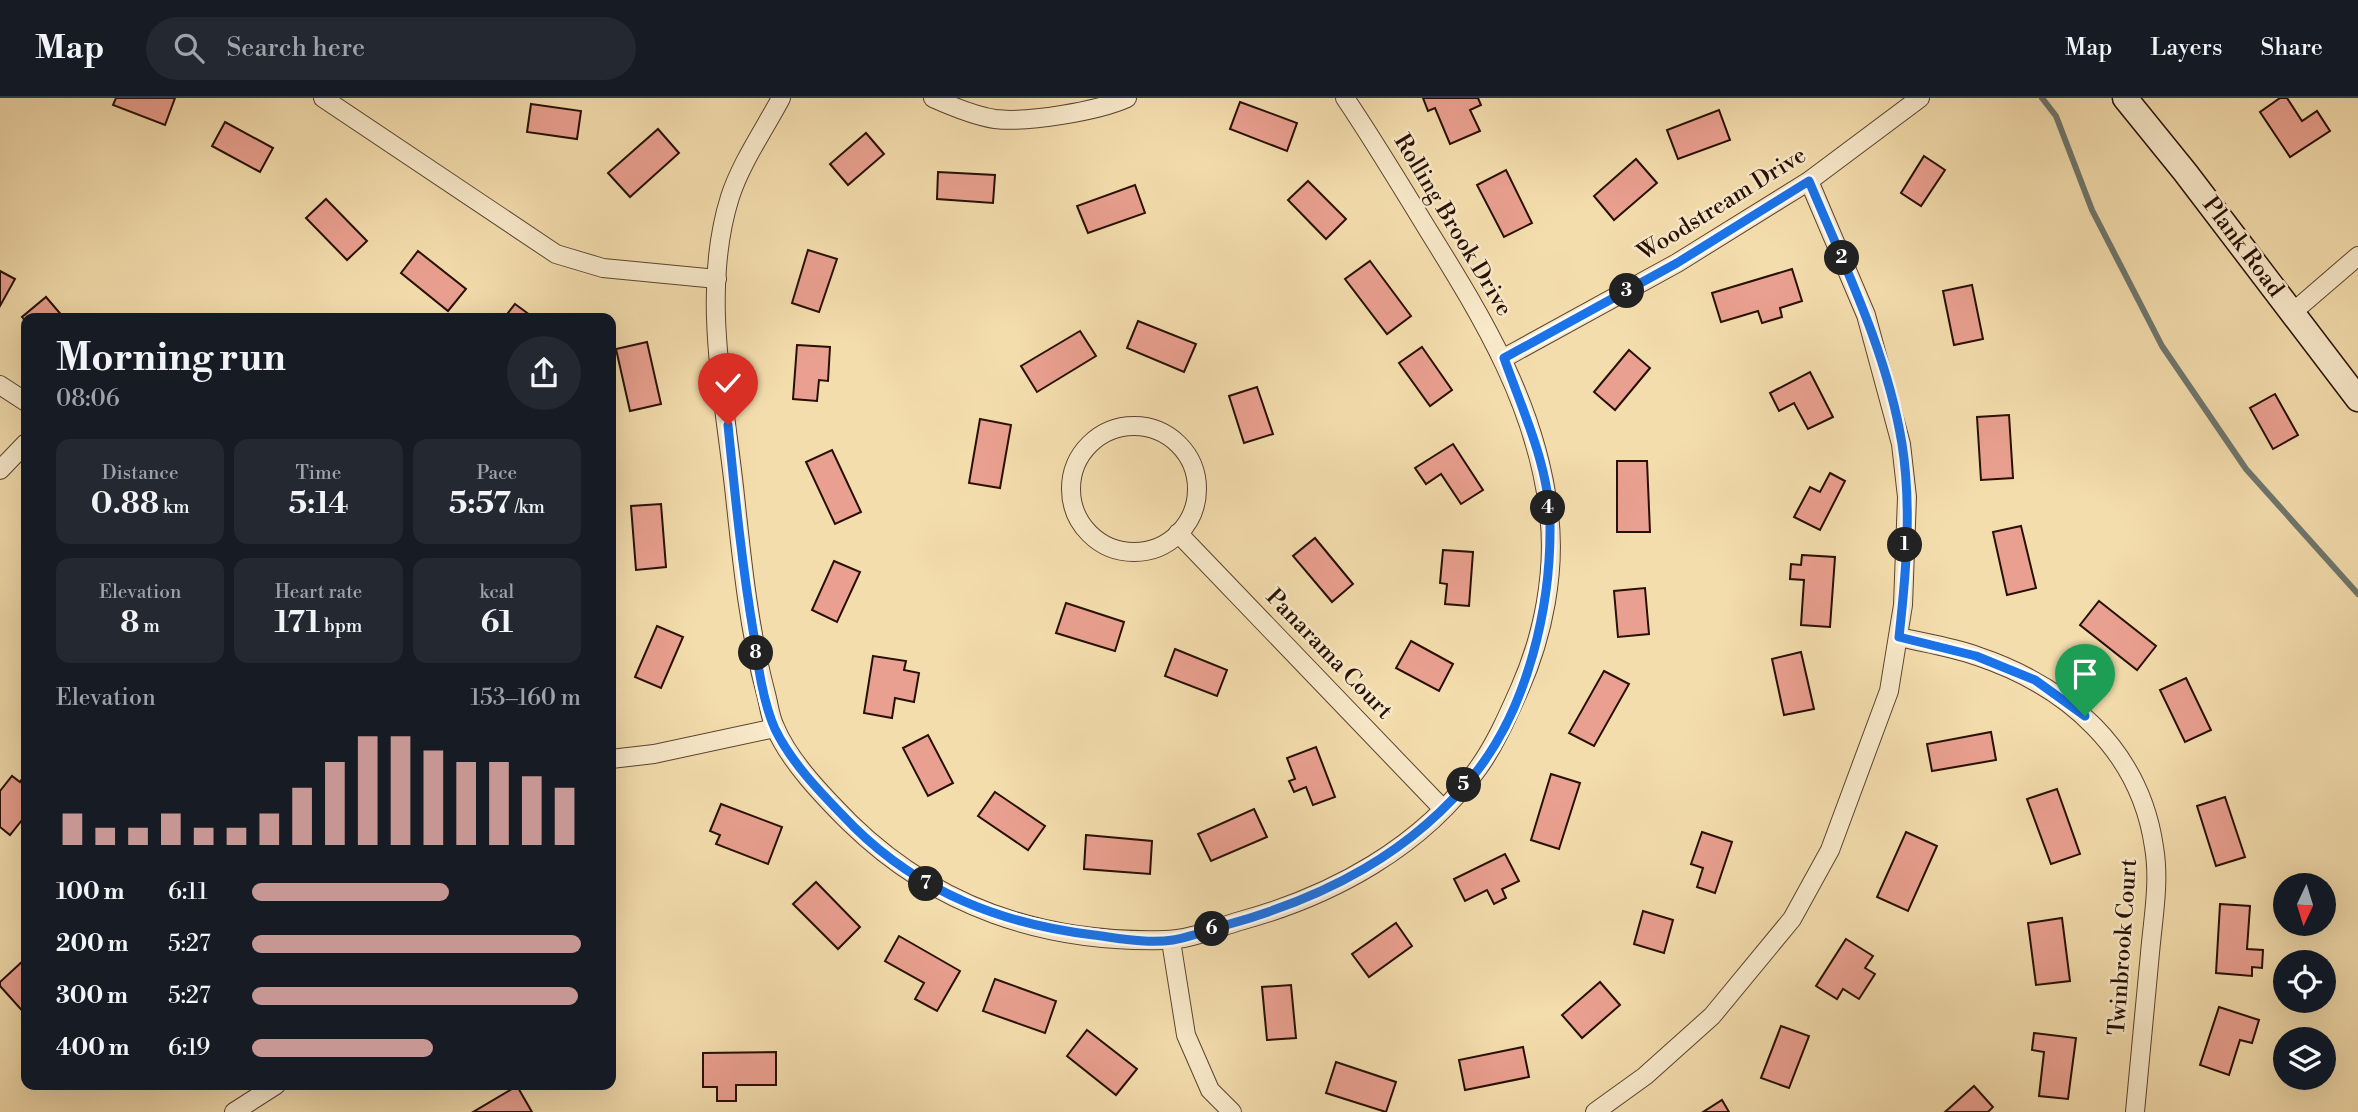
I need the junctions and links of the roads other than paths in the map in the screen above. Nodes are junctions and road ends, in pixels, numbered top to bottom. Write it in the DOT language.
graph roads {
  1 [pos="323,98"];
  2 [pos="780,98"];
  3 [pos="933,98"];
  4 [pos="1127,98"];
  5 [pos="1345,98"];
  6 [pos="1920,98"];
  7 [pos="2125,98"];
  8 [pos="1809,181"];
  9 [pos="2358,256"];
  10 [pos="717,279"];
  11 [pos="2293,312"];
  12 [pos="1504,358"];
  13 [pos="0,385"];
  14 [pos="21,399"];
  15 [pos="2358,399"];
  16 [pos="21,448"];
  17 [pos="0,470"];
  18 [pos="1178,533"];
  19 [pos="1899,637"];
  20 [pos="775,728"];
  21 [pos="616,758"];
  22 [pos="1443,809"];
  23 [pos="1171,941"];
  24 [pos="267,1090"];
  25 [pos="1603,1110"];
  26 [pos="234,1112"];
  27 [pos="1232,1112"];
  28 [pos="2135,1112"];
  1 -- 10 [label="street"];
  2 -- 10 [label="street, Rolling Brook Drive"];
  3 -- 4 [label="street"];
  5 -- 12 [label="street, Rolling Brook Drive"];
  6 -- 8 [label="street, Woodstream Drive"];
  7 -- 11 [label="street, Plank Road"];
  8 -- 12 [label="street, Woodstream Drive"];
  8 -- 19 [label="street"];
  9 -- 11 [label="street"];
  10 -- 20 [label="street, Rolling Brook Drive"];
  11 -- 15 [label="street, Plank Road"];
  12 -- 22 [label="street, Rolling Brook Drive"];
  13 -- 14 [label="street"];
  16 -- 17 [label="street"];
  18 -- 18 [label="street"];
  18 -- 22 [label="street, Panarama Court"];
  19 -- 25 [label="street"];
  19 -- 28 [label="street, Twinbrook Court"];
  20 -- 21 [label="street"];
  20 -- 23 [label="street, Rolling Brook Drive"];
  22 -- 23 [label="street, Rolling Brook Drive"];
  23 -- 27 [label="street"];
  24 -- 26 [label="street"];
}
